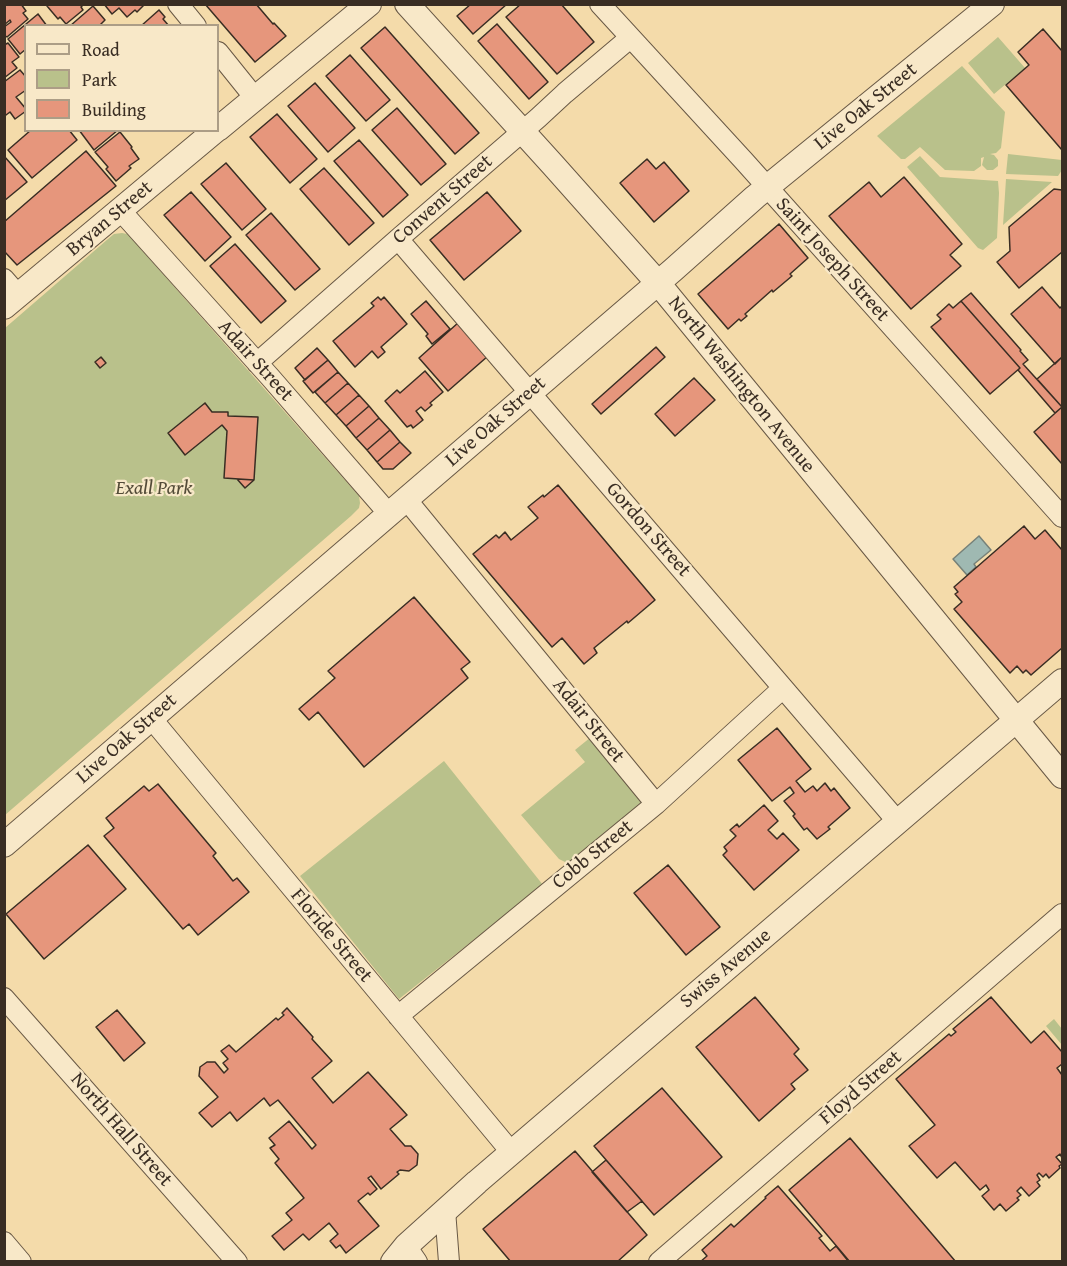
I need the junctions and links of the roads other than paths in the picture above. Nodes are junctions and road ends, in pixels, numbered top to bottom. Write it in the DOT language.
graph roads {
  1 [pos="178,4"];
  2 [pos="369,4"];
  3 [pos="407,4"];
  4 [pos="600,4"];
  5 [pos="992,4"];
  6 [pos="194,24"];
  7 [pos="630,38"];
  8 [pos="219,53"];
  9 [pos="255,98"];
  10 [pos="219,128"];
  11 [pos="523,131"];
  12 [pos="215,132"];
  13 [pos="767,187"];
  14 [pos="120,210"];
  15 [pos="398,239"];
  16 [pos="658,283"];
  17 [pos="9,294"];
  18 [pos="257,363"];
  19 [pos="530,393"];
  20 [pos="398,506"];
  21 [pos="1062,517"];
  22 [pos="1062,681"];
  23 [pos="783,688"];
  24 [pos="151,718"];
  25 [pos="1017,721"];
  26 [pos="1062,776"];
  27 [pos="656,804"];
  28 [pos="898,822"];
  29 [pos="4,845"];
  30 [pos="1062,914"];
  31 [pos="4,998"];
  32 [pos="398,1016"];
  33 [pos="512,1153"];
  34 [pos="445,1210"];
  35 [pos="4,1242"];
  36 [pos="405,1256"];
  37 [pos="21,1262"];
  38 [pos="237,1262"];
  39 [pos="449,1262"];
  40 [pos="659,1262"];
  1 -- 6 [label="street"];
  2 -- 9 [label="street, Bryan Street"];
  3 -- 11 [label="street, North Washington Avenue"];
  4 -- 7 [label="street, Saint Joseph Street"];
  5 -- 13 [label="street, Live Oak Street"];
  7 -- 11 [label="street, Convent Street"];
  7 -- 13 [label="street, Saint Joseph Street"];
  8 -- 9 [label="street"];
  9 -- 10 [label="street, Bryan Street"];
  11 -- 15 [label="street, Convent Street"];
  11 -- 16 [label="street, North Washington Avenue"];
  12 -- 14 [label="street, Bryan Street"];
  13 -- 16 [label="street, Live Oak Street"];
  13 -- 21 [label="street, Saint Joseph Street"];
  14 -- 17 [label="street, Bryan Street"];
  14 -- 18 [label="street, Adair Street"];
  15 -- 18 [label="street, Convent Street"];
  15 -- 19 [label="street, Gordon Street"];
  16 -- 19 [label="street, Live Oak Street"];
  16 -- 25 [label="street, North Washington Avenue"];
  18 -- 20 [label="street, Adair Street"];
  19 -- 20 [label="street, Live Oak Street"];
  19 -- 23 [label="street, Gordon Street"];
  20 -- 24 [label="street, Live Oak Street"];
  20 -- 27 [label="street, Adair Street"];
  22 -- 25 [label="street, Swiss Avenue"];
  23 -- 27 [label="street, Cobb Street"];
  23 -- 28 [label="street, Gordon Street"];
  24 -- 29 [label="street, Live Oak Street"];
  24 -- 32 [label="street, Floride Street"];
  25 -- 26 [label="street, North Washington Avenue"];
  25 -- 28 [label="street, Swiss Avenue"];
  27 -- 32 [label="street, Cobb Street"];
  28 -- 33 [label="street, Swiss Avenue"];
  30 -- 40 [label="street, Floyd Street"];
  31 -- 38 [label="street, North Hall Street"];
  32 -- 33 [label="street, Floride Street"];
  33 -- 34 [label="street, Swiss Avenue"];
  34 -- 36 [label="street, Swiss Avenue"];
  34 -- 39 [label="street"];
  35 -- 37 [label="street"];
}
